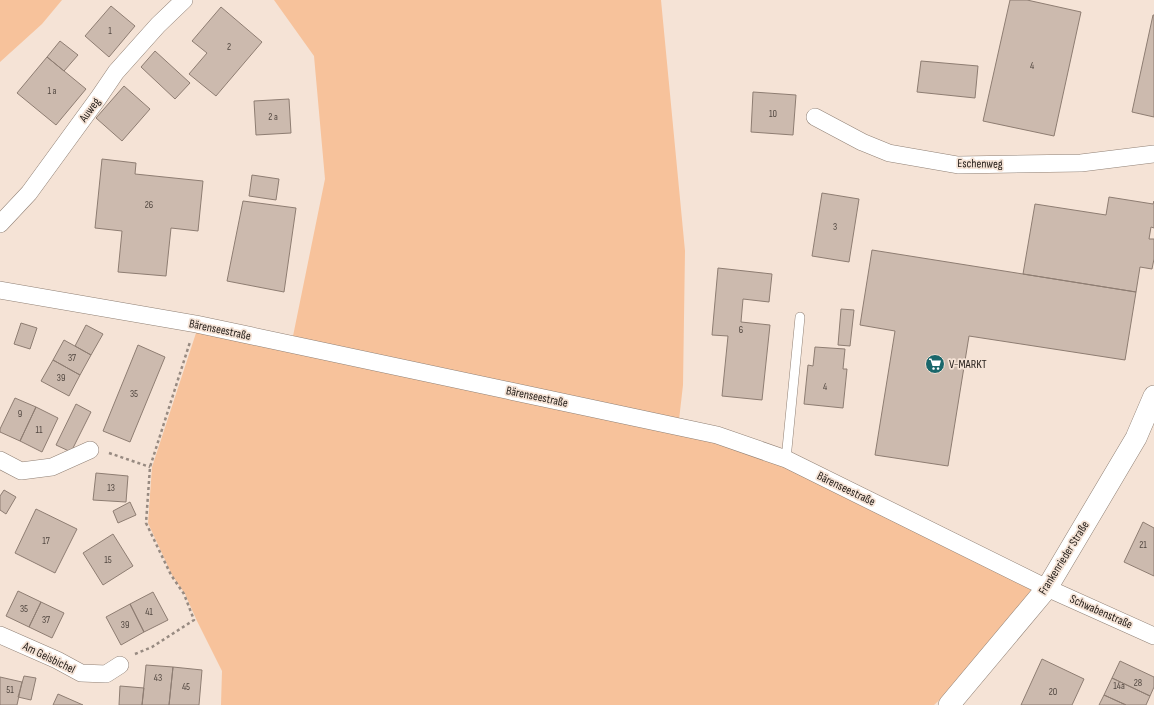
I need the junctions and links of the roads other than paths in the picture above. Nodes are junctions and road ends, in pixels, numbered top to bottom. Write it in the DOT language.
graph roads {
  1 [pos="184,0"];
  2 [pos="815,117"];
  3 [pos="1154,154"];
  4 [pos="0,224"];
  5 [pos="0,290"];
  6 [pos="800,317"];
  7 [pos="1154,396"];
  8 [pos="90,450"];
  9 [pos="786,459"];
  10 [pos="0,460"];
  11 [pos="1047,588"];
  12 [pos="0,635"];
  13 [pos="1154,636"];
  14 [pos="120,665"];
  15 [pos="949,705"];
  1 -- 4 [label="street, Auweg"];
  2 -- 3 [label="street, Eschenweg"];
  5 -- 9 [label="street, Bärenseestraße"];
  6 -- 9 [label="lane"];
  7 -- 11 [label="street, Frankenrieder Straße"];
  8 -- 10 [label="street"];
  9 -- 11 [label="street, Bärenseestraße"];
  11 -- 13 [label="street, Schwabenstraße"];
  11 -- 15 [label="street, Frankenrieder Straße"];
  12 -- 14 [label="street, Am Geisbichel"];
}
